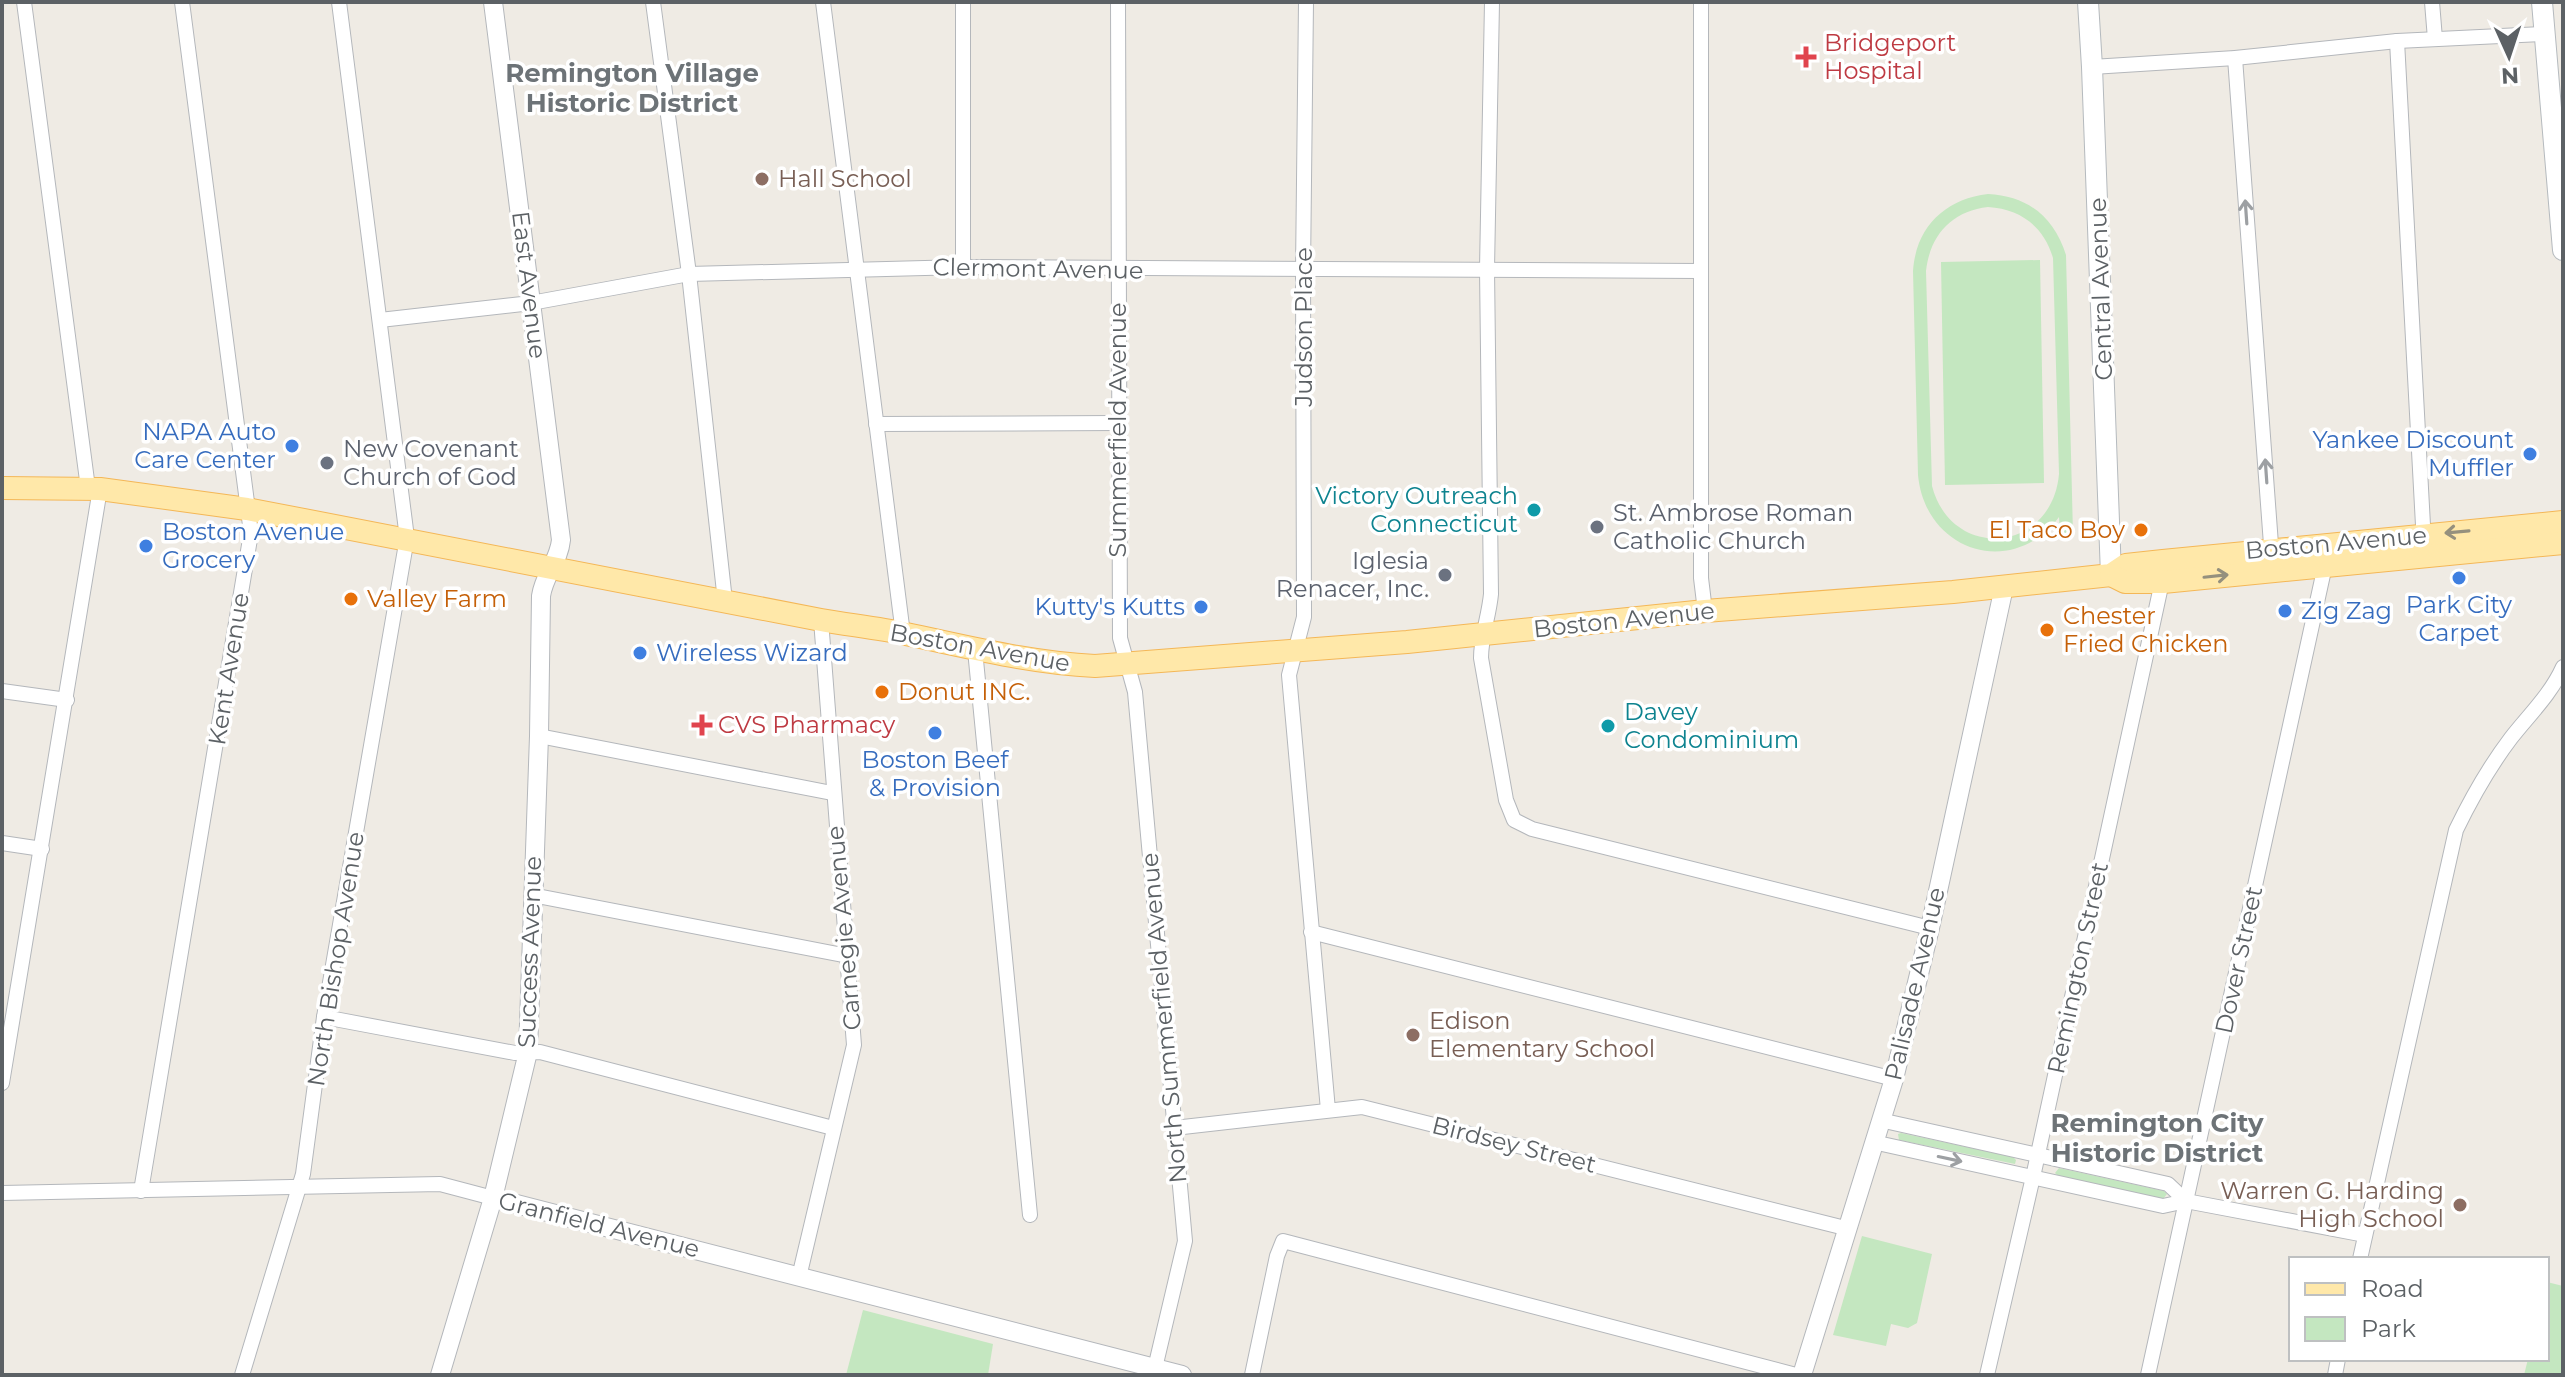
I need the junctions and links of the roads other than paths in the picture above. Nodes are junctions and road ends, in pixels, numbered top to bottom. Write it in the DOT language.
graph roads {
  1 [pos="24,2"];
  2 [pos="182,2"];
  3 [pos="339,2"];
  4 [pos="493,2"];
  5 [pos="653,2"];
  6 [pos="823,2"];
  7 [pos="963,2"];
  8 [pos="1118,2"];
  9 [pos="1306,2"];
  10 [pos="1492,2"];
  11 [pos="1701,2"];
  12 [pos="2088,2"];
  13 [pos="2432,2"];
  14 [pos="2542,2"];
  15 [pos="2544,34"];
  16 [pos="2435,39"];
  17 [pos="2397,41"];
  18 [pos="2235,58"];
  19 [pos="2092,67"];
  20 [pos="2563,250"];
  21 [pos="963,267"];
  22 [pos="855,269"];
  23 [pos="1487,269"];
  24 [pos="1117,270"];
  25 [pos="1303,271"];
  26 [pos="1700,271"];
  27 [pos="689,274"];
  28 [pos="531,303"];
  29 [pos="380,320"];
  30 [pos="1118,423"];
  31 [pos="876,424"];
  32 [pos="2,488"];
  33 [pos="94,488"];
  34 [pos="247,509"];
  35 [pos="2563,522"];
  36 [pos="407,538"];
  37 [pos="2495,539"];
  38 [pos="2563,543"];
  39 [pos="2424,546"];
  40 [pos="2326,555"];
  41 [pos="2272,560"];
  42 [pos="552,567"];
  43 [pos="2163,571"];
  44 [pos="2111,575"];
  45 [pos="2004,587"];
  46 [pos="725,601"];
  47 [pos="1705,611"];
  48 [pos="821,620"];
  49 [pos="1484,633"];
  50 [pos="903,634"];
  51 [pos="975,650"];
  52 [pos="1294,650"];
  53 [pos="1127,666"];
  54 [pos="2563,667"];
  55 [pos="2,691"];
  56 [pos="67,700"];
  57 [pos="539,736"];
  58 [pos="832,793"];
  59 [pos="2,843"];
  60 [pos="42,849"];
  61 [pos="532,895"];
  62 [pos="1930,928"];
  63 [pos="1311,932"];
  64 [pos="848,956"];
  65 [pos="8,1004"];
  66 [pos="324,1017"];
  67 [pos="528,1052"];
  68 [pos="1894,1079"];
  69 [pos="2,1083"];
  70 [pos="1328,1110"];
  71 [pos="1880,1120"];
  72 [pos="833,1128"];
  73 [pos="1174,1128"];
  74 [pos="1873,1142"];
  75 [pos="2038,1155"];
  76 [pos="2033,1177"];
  77 [pos="299,1187"];
  78 [pos="141,1191"];
  79 [pos="2,1193"];
  80 [pos="493,1198"];
  81 [pos="2186,1201"];
  82 [pos="1030,1215"];
  83 [pos="1849,1229"];
  84 [pos="2365,1235"];
  85 [pos="2360,1257"];
  86 [pos="799,1277"];
  87 [pos="1155,1368"];
  88 [pos="242,1375"];
  89 [pos="440,1375"];
  90 [pos="1182,1375"];
  91 [pos="1252,1375"];
  92 [pos="1796,1375"];
  93 [pos="1802,1375"];
  94 [pos="1987,1375"];
  95 [pos="2148,1375"];
  1 -- 33 [label="street"];
  2 -- 34 [label="street, Kent Avenue"];
  3 -- 29 [label="street, North Bishop Avenue"];
  4 -- 28 [label="street, East Avenue"];
  5 -- 27 [label="street"];
  6 -- 22 [label="street"];
  7 -- 21 [label="street"];
  8 -- 24 [label="street, Summerfield Avenue"];
  9 -- 25 [label="street, Judson Place"];
  10 -- 23 [label="street"];
  11 -- 26 [label="street"];
  12 -- 19 [label="main road, Central Avenue"];
  13 -- 16 [label="street"];
  14 -- 15 [label="main road"];
  15 -- 16 [label="street"];
  15 -- 20 [label="main road"];
  16 -- 17 [label="street"];
  17 -- 18 [label="street"];
  17 -- 39 [label="street"];
  18 -- 19 [label="street"];
  41 -- 18 [label="street, one-way"];
  19 -- 44 [label="main road, Central Avenue"];
  21 -- 22 [label="street, Clermont Avenue"];
  21 -- 24 [label="street, Clermont Avenue"];
  22 -- 27 [label="street, Clermont Avenue"];
  22 -- 31 [label="street"];
  23 -- 25 [label="street, Clermont Avenue"];
  23 -- 26 [label="street, Clermont Avenue"];
  23 -- 49 [label="street"];
  24 -- 25 [label="street, Clermont Avenue"];
  24 -- 30 [label="street, Summerfield Avenue"];
  25 -- 52 [label="street, Judson Place"];
  26 -- 47 [label="street"];
  27 -- 28 [label="street, Clermont Avenue"];
  27 -- 46 [label="street"];
  28 -- 29 [label="street, Clermont Avenue"];
  28 -- 42 [label="street, East Avenue"];
  29 -- 36 [label="street, North Bishop Avenue"];
  30 -- 31 [label="street"];
  30 -- 53 [label="street, Summerfield Avenue"];
  31 -- 50 [label="street"];
  32 -- 33 [label="main road, Boston Avenue"];
  33 -- 34 [label="main road, Boston Avenue"];
  33 -- 56 [label="street"];
  34 -- 36 [label="main road, Boston Avenue"];
  34 -- 78 [label="street, Kent Avenue"];
  35 -- 37 [label="main road, Boston Avenue"];
  36 -- 42 [label="main road, Boston Avenue"];
  36 -- 66 [label="street, North Bishop Avenue"];
  37 -- 38 [label="main road, Boston Avenue"];
  37 -- 39 [label="main road, Boston Avenue"];
  39 -- 40 [label="main road, Boston Avenue"];
  40 -- 41 [label="main road, Boston Avenue"];
  40 -- 81 [label="street, Dover Street"];
  41 -- 43 [label="main road, Boston Avenue"];
  42 -- 46 [label="main road, Boston Avenue"];
  42 -- 57 [label="street, Success Avenue"];
  43 -- 44 [label="main road, Boston Avenue"];
  43 -- 75 [label="street, Remington Street"];
  44 -- 45 [label="main road, Boston Avenue"];
  45 -- 47 [label="main road, Boston Avenue"];
  45 -- 62 [label="street, Palisade Avenue"];
  46 -- 48 [label="main road, Boston Avenue"];
  47 -- 49 [label="main road, Boston Avenue"];
  48 -- 50 [label="main road, Boston Avenue"];
  48 -- 58 [label="street, Carnegie Avenue"];
  49 -- 52 [label="main road, Boston Avenue"];
  49 -- 62 [label="street"];
  50 -- 51 [label="main road, Boston Avenue"];
  51 -- 53 [label="main road, Boston Avenue"];
  51 -- 82 [label="street"];
  52 -- 53 [label="main road, Boston Avenue"];
  52 -- 63 [label="street, Judson Place"];
  53 -- 73 [label="street, North Summerfield Avenue"];
  54 -- 84 [label="street"];
  55 -- 56 [label="street"];
  56 -- 60 [label="street"];
  57 -- 58 [label="street"];
  57 -- 61 [label="street, Success Avenue"];
  58 -- 64 [label="street, Carnegie Avenue"];
  59 -- 60 [label="street"];
  60 -- 65 [label="street"];
  61 -- 64 [label="street"];
  61 -- 67 [label="street, Success Avenue"];
  62 -- 68 [label="street, Palisade Avenue"];
  63 -- 68 [label="street"];
  63 -- 70 [label="street, Judson Place"];
  64 -- 72 [label="street, Carnegie Avenue"];
  65 -- 69 [label="street"];
  66 -- 67 [label="street"];
  66 -- 77 [label="street, North Bishop Avenue"];
  67 -- 72 [label="street"];
  67 -- 80 [label="street, Success Avenue"];
  68 -- 71 [label="street, Palisade Avenue"];
  70 -- 73 [label="street, Birdsey Street"];
  70 -- 83 [label="street, Birdsey Street"];
  71 -- 74 [label="street, Palisade Avenue"];
  71 -- 75 [label="street"];
  72 -- 86 [label="street, Carnegie Avenue"];
  73 -- 87 [label="street, North Summerfield Avenue"];
  74 -- 76 [label="street, one-way"];
  74 -- 83 [label="street, Palisade Avenue"];
  75 -- 76 [label="street, Remington Street"];
  75 -- 81 [label="street"];
  76 -- 81 [label="street"];
  76 -- 94 [label="street, Remington Street"];
  77 -- 78 [label="street, Granfield Avenue"];
  77 -- 80 [label="street, Granfield Avenue"];
  77 -- 88 [label="street, North Bishop Avenue"];
  78 -- 79 [label="street, Granfield Avenue"];
  80 -- 86 [label="street, Granfield Avenue"];
  80 -- 89 [label="street, Success Avenue"];
  81 -- 84 [label="street"];
  81 -- 95 [label="street, Dover Street"];
  83 -- 93 [label="street, Palisade Avenue"];
  84 -- 85 [label="street"];
  86 -- 87 [label="street, Granfield Avenue"];
  87 -- 90 [label="street, Granfield Avenue"];
  91 -- 92 [label="street"];
}
